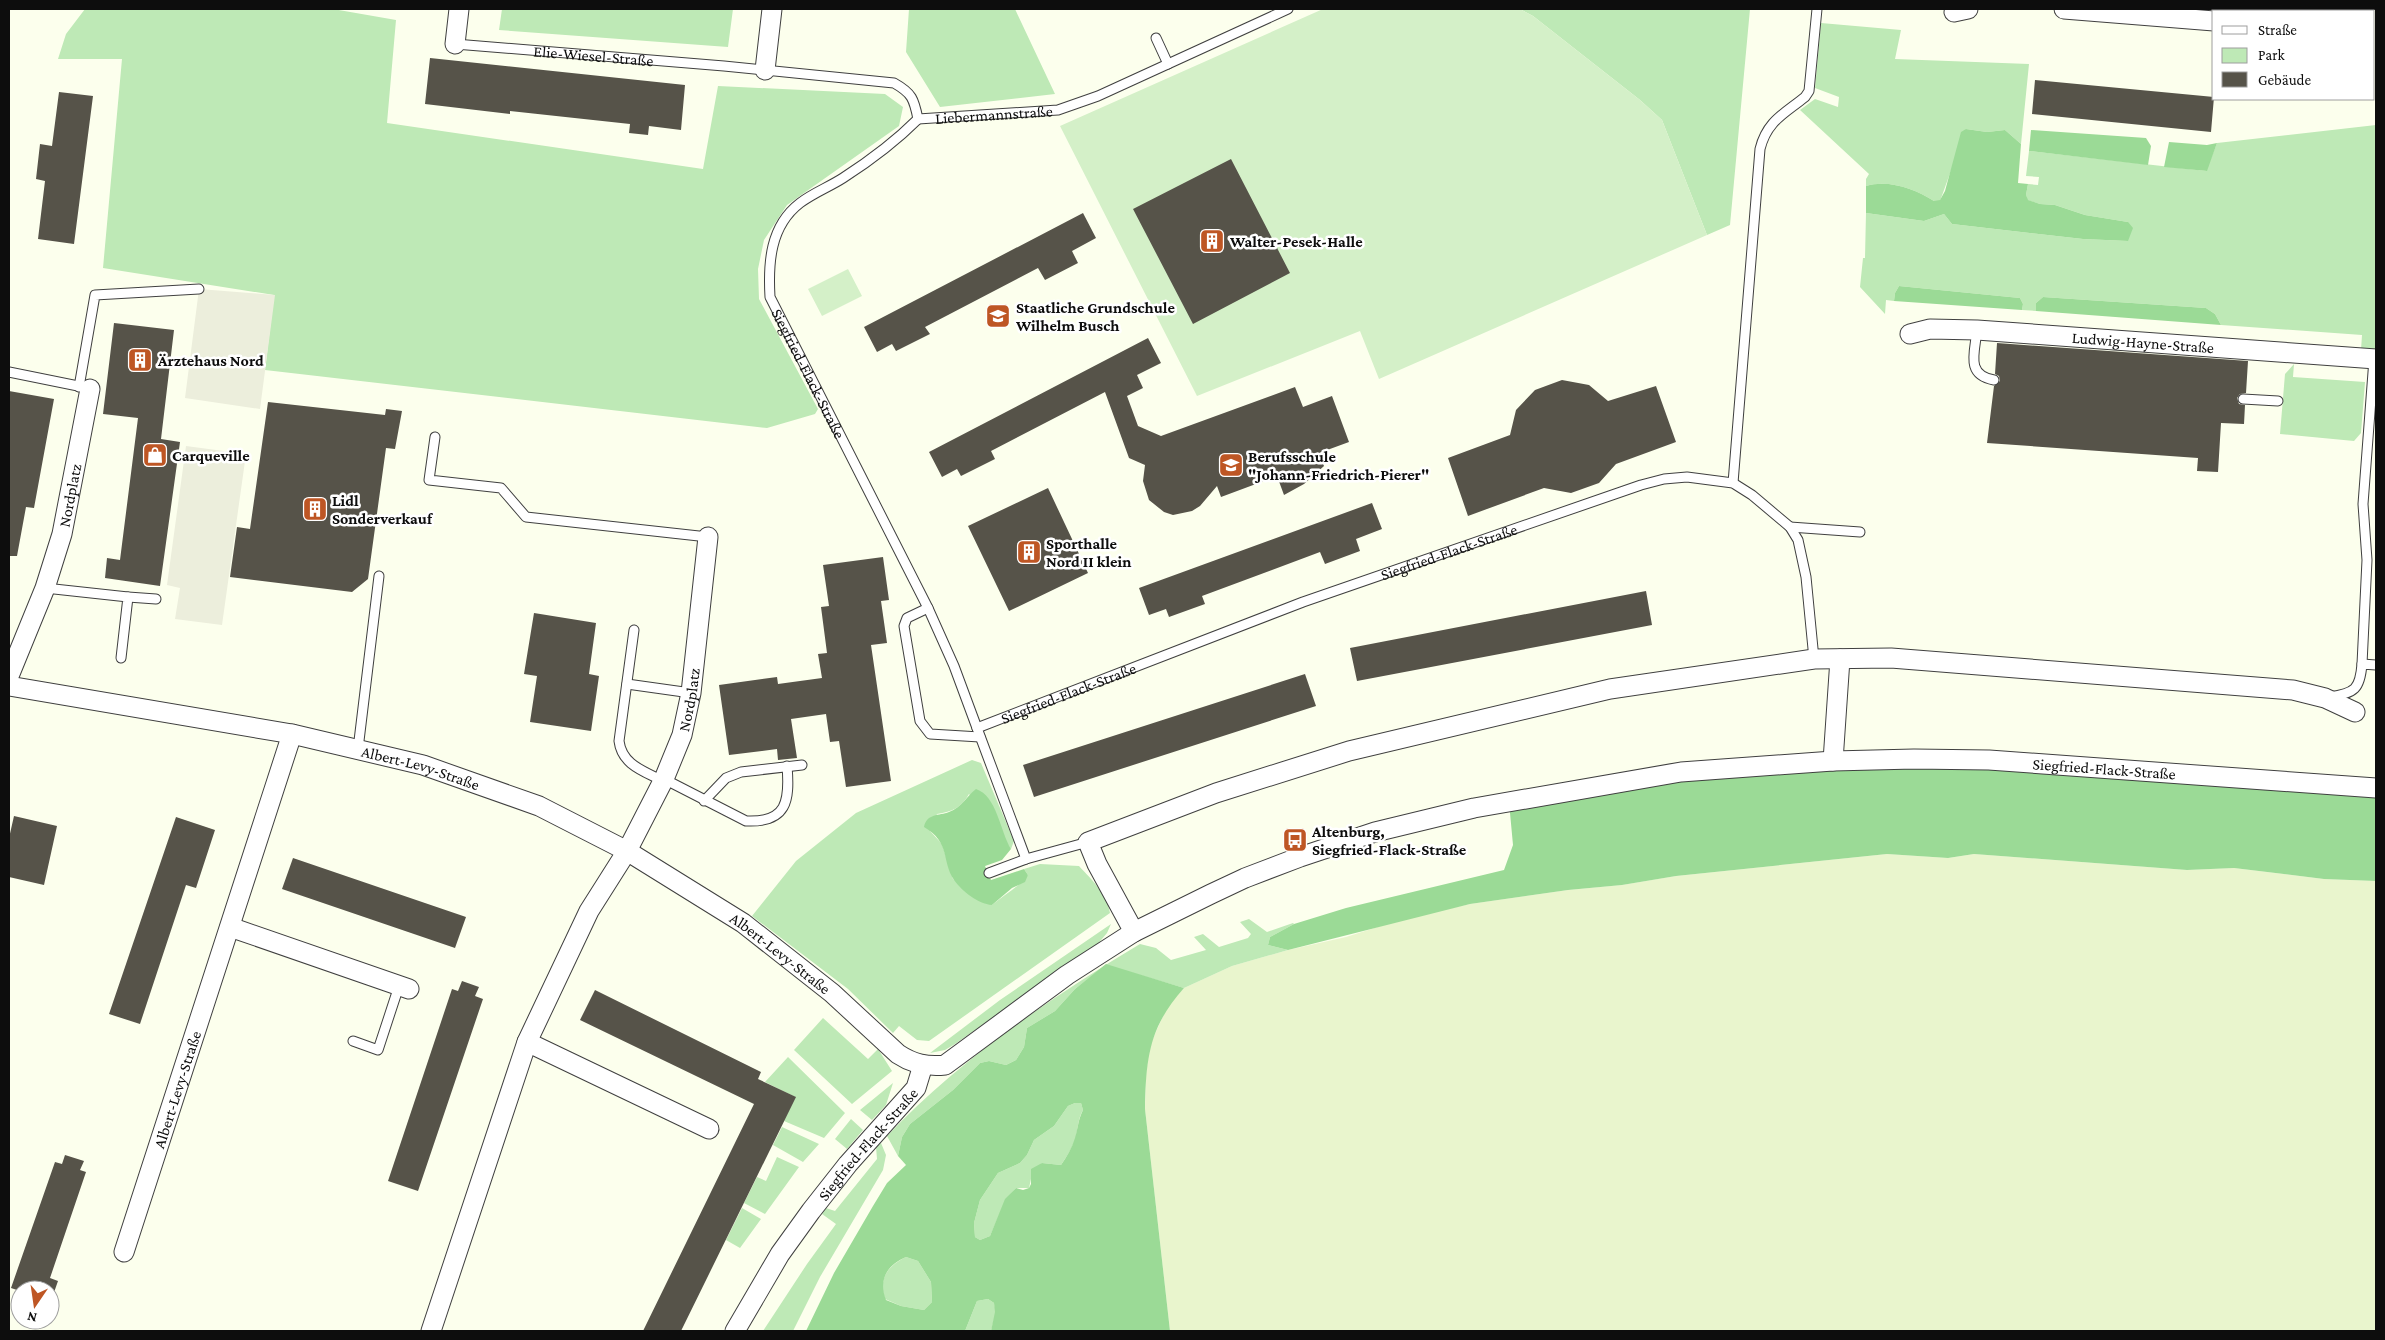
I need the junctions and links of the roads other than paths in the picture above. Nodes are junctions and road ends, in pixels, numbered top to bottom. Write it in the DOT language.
graph roads {
  1 [pos="459,9"];
  2 [pos="772,9"];
  3 [pos="1288,9"];
  4 [pos="1817,9"];
  5 [pos="2064,9"];
  6 [pos="2212,21"];
  7 [pos="1156,38"];
  8 [pos="455,44"];
  9 [pos="1168,64"];
  10 [pos="765,70"];
  11 [pos="918,119"];
  12 [pos="200,289"];
  13 [pos="1977,330"];
  14 [pos="1910,334"];
  15 [pos="2375,359"];
  16 [pos="9,372"];
  17 [pos="1994,380"];
  18 [pos="84,388"];
  19 [pos="2244,399"];
  20 [pos="2278,401"];
  21 [pos="435,437"];
  22 [pos="1729,483"];
  23 [pos="1790,527"];
  24 [pos="1860,532"];
  25 [pos="708,537"];
  26 [pos="379,576"];
  27 [pos="45,588"];
  28 [pos="128,597"];
  29 [pos="156,599"];
  30 [pos="928,608"];
  31 [pos="634,630"];
  32 [pos="121,658"];
  33 [pos="1840,658"];
  34 [pos="1814,659"];
  35 [pos="2362,664"];
  36 [pos="2376,665"];
  37 [pos="9,676"];
  38 [pos="627,684"];
  39 [pos="9,686"];
  40 [pos="691,693"];
  41 [pos="2325,698"];
  42 [pos="2355,712"];
  43 [pos="978,733"];
  44 [pos="292,734"];
  45 [pos="358,749"];
  46 [pos="1833,761"];
  47 [pos="802,765"];
  48 [pos="787,766"];
  49 [pos="664,780"];
  50 [pos="2376,788"];
  51 [pos="704,801"];
  52 [pos="1088,842"];
  53 [pos="627,851"];
  54 [pos="1026,859"];
  55 [pos="989,873"];
  56 [pos="230,927"];
  57 [pos="1134,932"];
  58 [pos="404,988"];
  59 [pos="354,1041"];
  60 [pos="527,1042"];
  61 [pos="923,1065"];
  62 [pos="709,1129"];
  63 [pos="124,1252"];
  64 [pos="430,1331"];
  65 [pos="735,1331"];
  1 -- 8 [label="street, Elie-Wiesel-Straße"];
  2 -- 10 [label="street"];
  3 -- 9 [label="lane, Liebermannstraße"];
  4 -- 22 [label="lane"];
  5 -- 6 [label="street"];
  7 -- 9 [label="lane"];
  8 -- 10 [label="lane, Elie-Wiesel-Straße"];
  9 -- 11 [label="lane, Liebermannstraße"];
  10 -- 11 [label="lane, Liebermannstraße"];
  11 -- 30 [label="lane, Siegfried-Flack-Straße"];
  12 -- 18 [label="lane"];
  13 -- 14 [label="street, Ludwig-Hayne-Straße"];
  13 -- 15 [label="street, Ludwig-Hayne-Straße"];
  13 -- 17 [label="lane"];
  15 -- 35 [label="lane"];
  16 -- 18 [label="lane"];
  18 -- 27 [label="street, Nordplatz"];
  19 -- 20 [label="lane"];
  21 -- 25 [label="lane"];
  22 -- 23 [label="lane, Siegfried-Flack-Straße"];
  22 -- 43 [label="lane, Siegfried-Flack-Straße"];
  23 -- 24 [label="lane"];
  23 -- 34 [label="lane, Siegfried-Flack-Straße"];
  25 -- 40 [label="street, Nordplatz"];
  26 -- 45 [label="lane"];
  27 -- 28 [label="lane"];
  27 -- 37 [label="street, Nordplatz"];
  28 -- 29 [label="lane"];
  28 -- 32 [label="lane"];
  30 -- 43 [label="lane, Siegfried-Flack-Straße"];
  30 -- 43 [label="lane"];
  31 -- 38 [label="lane"];
  33 -- 34 [label="street"];
  33 -- 41 [label="street"];
  33 -- 46 [label="street"];
  34 -- 52 [label="street"];
  35 -- 36 [label="lane"];
  35 -- 41 [label="lane"];
  38 -- 40 [label="lane"];
  38 -- 49 [label="lane"];
  39 -- 44 [label="street, Albert-Levy-Straße"];
  40 -- 49 [label="street, Nordplatz"];
  41 -- 42 [label="street"];
  43 -- 54 [label="lane, Siegfried-Flack-Straße"];
  44 -- 45 [label="street, Albert-Levy-Straße"];
  44 -- 56 [label="street, Albert-Levy-Straße"];
  45 -- 53 [label="street, Albert-Levy-Straße"];
  46 -- 50 [label="street, Siegfried-Flack-Straße"];
  46 -- 57 [label="street, Siegfried-Flack-Straße"];
  47 -- 48 [label="lane"];
  48 -- 51 [label="lane"];
  48 -- 51 [label="lane"];
  49 -- 51 [label="lane"];
  49 -- 53 [label="street, Nordplatz"];
  52 -- 54 [label="lane"];
  52 -- 57 [label="street"];
  53 -- 60 [label="street"];
  53 -- 61 [label="street, Albert-Levy-Straße"];
  54 -- 55 [label="lane"];
  56 -- 58 [label="street"];
  56 -- 63 [label="street, Albert-Levy-Straße"];
  57 -- 61 [label="street, Siegfried-Flack-Straße"];
  58 -- 59 [label="lane"];
  60 -- 62 [label="street"];
  60 -- 64 [label="street"];
  61 -- 65 [label="street, Siegfried-Flack-Straße"];
}
